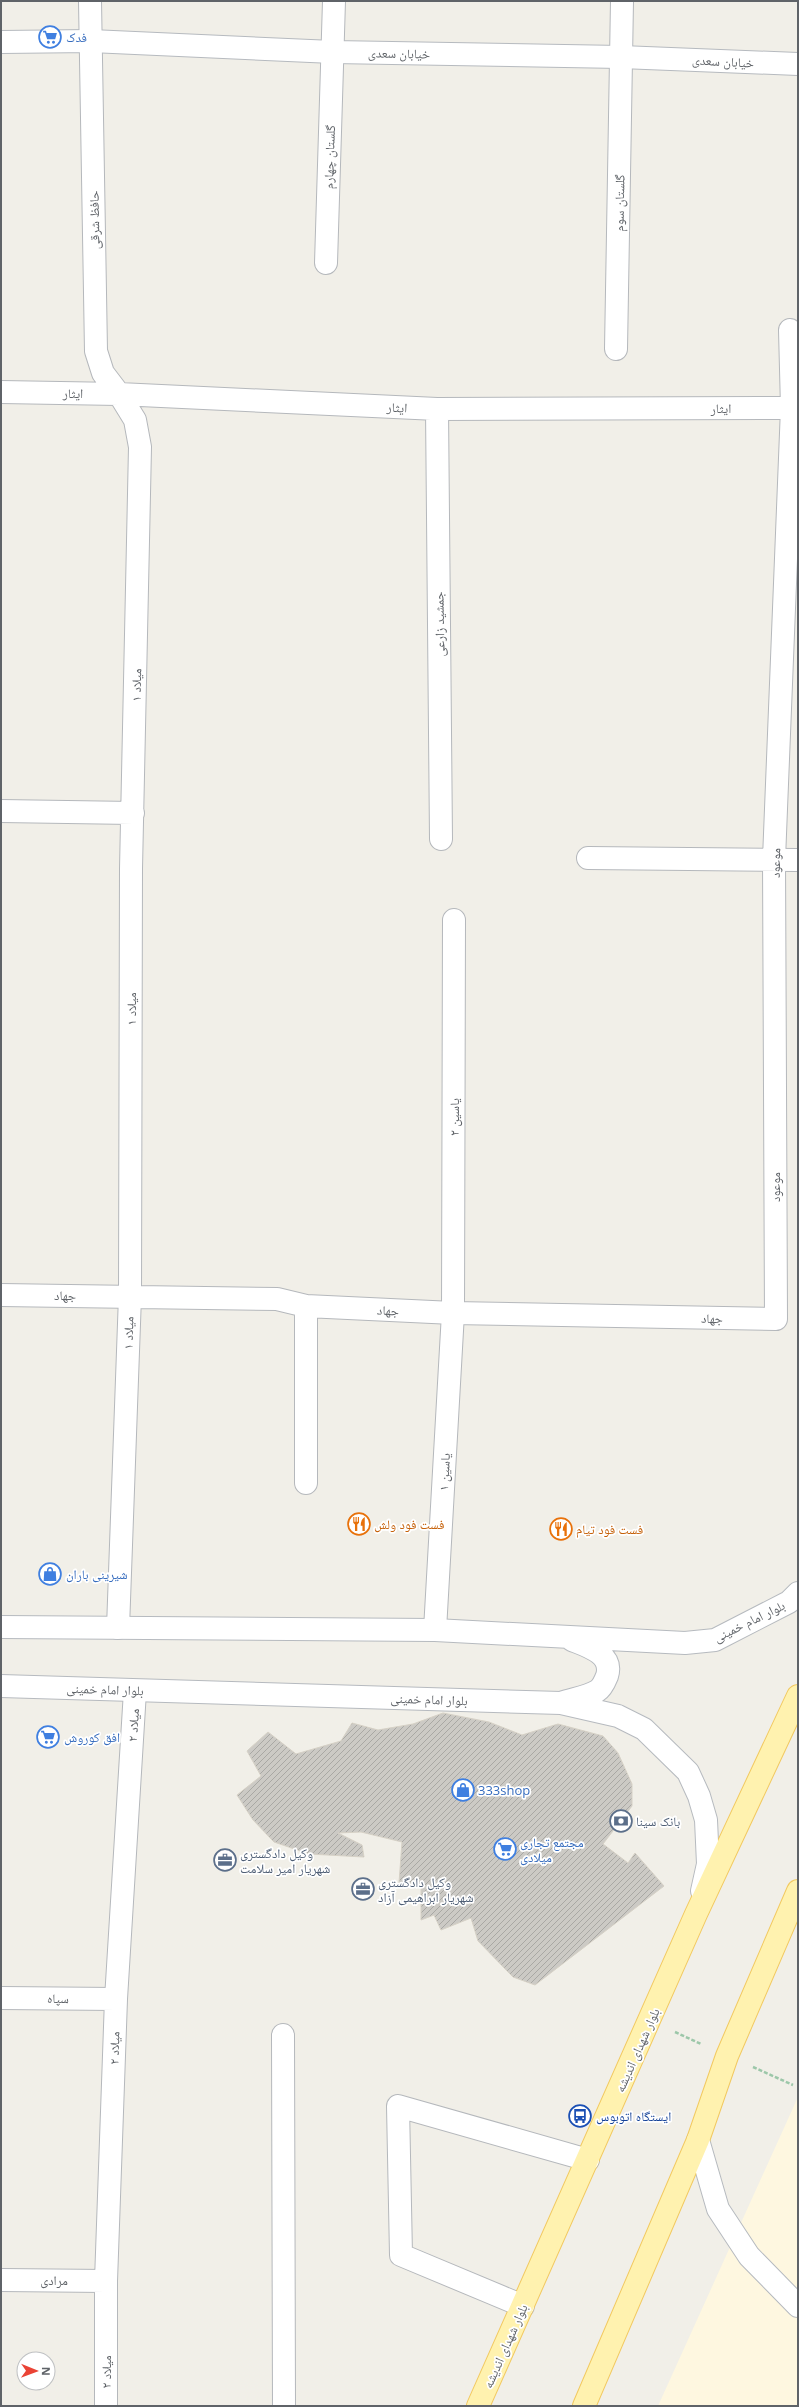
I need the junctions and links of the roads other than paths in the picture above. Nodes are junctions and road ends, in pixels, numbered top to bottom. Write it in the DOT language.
graph roads {
  1 [pos="90,1"];
  2 [pos="334,1"];
  3 [pos="622,1"];
  4 [pos="91,41"];
  5 [pos="1,42"];
  6 [pos="333,52"];
  7 [pos="621,56"];
  8 [pos="798,64"];
  9 [pos="326,263"];
  10 [pos="790,330"];
  11 [pos="616,349"];
  12 [pos="1,392"];
  13 [pos="119,394"];
  14 [pos="792,408"];
  15 [pos="437,409"];
  16 [pos="1,811"];
  17 [pos="133,813"];
  18 [pos="441,839"];
  19 [pos="588,858"];
  20 [pos="774,859"];
  21 [pos="798,860"];
  22 [pos="454,920"];
  23 [pos="1,1295"];
  24 [pos="130,1296"];
  25 [pos="306,1306"];
  26 [pos="453,1313"];
  27 [pos="776,1319"];
  28 [pos="306,1483"];
  29 [pos="798,1593"];
  30 [pos="1,1627"];
  31 [pos="118,1628"];
  32 [pos="435,1630"];
  33 [pos="562,1635"];
  34 [pos="1,1686"];
  35 [pos="135,1691"];
  36 [pos="798,1696"];
  37 [pos="561,1703"];
  38 [pos="798,1891"];
  39 [pos="696,1914"];
  40 [pos="1,1998"];
  41 [pos="116,1999"];
  42 [pos="283,2035"];
  43 [pos="698,2140"];
  44 [pos="588,2160"];
  45 [pos="1,2280"];
  46 [pos="106,2280"];
  47 [pos="523,2306"];
  48 [pos="798,2306"];
  49 [pos="106,2406"];
  50 [pos="284,2406"];
  51 [pos="478,2406"];
  52 [pos="584,2406"];
  1 -- 4 [label="street, حافظ شرقی"];
  2 -- 6 [label="street, گلستان چهارم"];
  3 -- 7 [label="street, گلستان سوم"];
  4 -- 5 [label="street, خیابان سعدی"];
  4 -- 6 [label="street, خیابان سعدی"];
  4 -- 13 [label="street, حافظ شرقی"];
  6 -- 7 [label="street, خیابان سعدی"];
  6 -- 9 [label="street, گلستان چهارم"];
  7 -- 8 [label="street, خیابان سعدی"];
  7 -- 11 [label="street, گلستان سوم"];
  10 -- 14 [label="street, موعود"];
  12 -- 13 [label="street, ایثار"];
  13 -- 15 [label="street, ایثار"];
  13 -- 17 [label="street, میلاد ۱"];
  14 -- 15 [label="street, ایثار"];
  14 -- 20 [label="street, موعود"];
  15 -- 18 [label="street, جمشید زارعی"];
  16 -- 17 [label="street"];
  17 -- 24 [label="street, میلاد ۱"];
  19 -- 20 [label="street"];
  20 -- 21 [label="street"];
  20 -- 27 [label="street, موعود"];
  22 -- 26 [label="street, یاسین ۲"];
  23 -- 24 [label="street, جهاد"];
  24 -- 25 [label="street, جهاد"];
  24 -- 31 [label="street, میلاد ۱"];
  25 -- 26 [label="street, جهاد"];
  25 -- 28 [label="street"];
  26 -- 27 [label="street, جهاد"];
  26 -- 32 [label="street, یاسین ۱"];
  29 -- 33 [label="street, بلوار امام خمینی"];
  30 -- 31 [label="street, بلوار امام خمینی"];
  31 -- 32 [label="street, بلوار امام خمینی"];
  32 -- 33 [label="street, بلوار امام خمینی"];
  33 -- 37 [label="street"];
  34 -- 35 [label="street, بلوار امام خمینی"];
  35 -- 37 [label="street, بلوار امام خمینی"];
  35 -- 41 [label="street, میلاد ۲"];
  36 -- 39 [label="main road, بلوار شهدای اندیشه"];
  37 -- 39 [label="street, بلوار امام خمینی"];
  38 -- 43 [label="main road"];
  39 -- 44 [label="main road, بلوار شهدای اندیشه"];
  40 -- 41 [label="street, سپاه"];
  41 -- 46 [label="street, میلاد ۲"];
  42 -- 50 [label="street"];
  43 -- 48 [label="street"];
  43 -- 52 [label="main road"];
  44 -- 47 [label="main road, بلوار شهدای اندیشه"];
  44 -- 47 [label="street"];
  45 -- 46 [label="street, مرادی"];
  46 -- 49 [label="street, میلاد ۲"];
  47 -- 51 [label="main road, بلوار شهدای اندیشه"];
}
